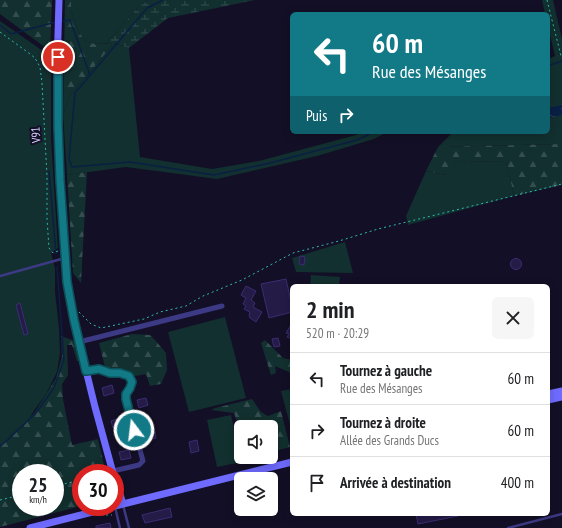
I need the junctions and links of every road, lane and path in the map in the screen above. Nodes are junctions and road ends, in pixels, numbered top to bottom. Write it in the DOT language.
graph roads {
  1 [pos="59,0"];
  2 [pos="547,0"];
  3 [pos="0,32"];
  4 [pos="561,56"];
  5 [pos="562,184"];
  6 [pos="63,253"];
  7 [pos="0,276"];
  8 [pos="222,306"];
  9 [pos="77,308"];
  10 [pos="79,342"];
  11 [pos="86,371"];
  12 [pos="562,391"];
  13 [pos="550,394"];
  14 [pos="562,397"];
  15 [pos="550,400"];
  16 [pos="290,462"];
  17 [pos="111,464"];
  18 [pos="124,470"];
  19 [pos="12,497"];
  20 [pos="0,500"];
  21 [pos="124,504"];
  22 [pos="124,508"];
  23 [pos="562,514"];
  24 [pos="78,516"];
  25 [pos="117,516"];
  26 [pos="30,528"];
  27 [pos="120,528"];
  28 [pos="129,528"];
  29 [pos="508,528"];
  1 -- 6 [label="main road"];
  2 -- 4 [label="path"];
  3 -- 6 [label="path, V91"];
  5 -- 9 [label="path"];
  6 -- 7 [label="lane"];
  6 -- 10 [label="main road"];
  8 -- 10 [label="street"];
  10 -- 11 [label="main road"];
  11 -- 17 [label="main road"];
  11 -- 18 [label="street"];
  12 -- 13 [label="main road"];
  14 -- 15 [label="main road"];
  16 -- 21 [label="main road"];
  19 -- 20 [label="path"];
  22 -- 28 [label="lane"];
  23 -- 29 [label="lane"];
  24 -- 26 [label="main road"];
  25 -- 27 [label="lane"];
}
